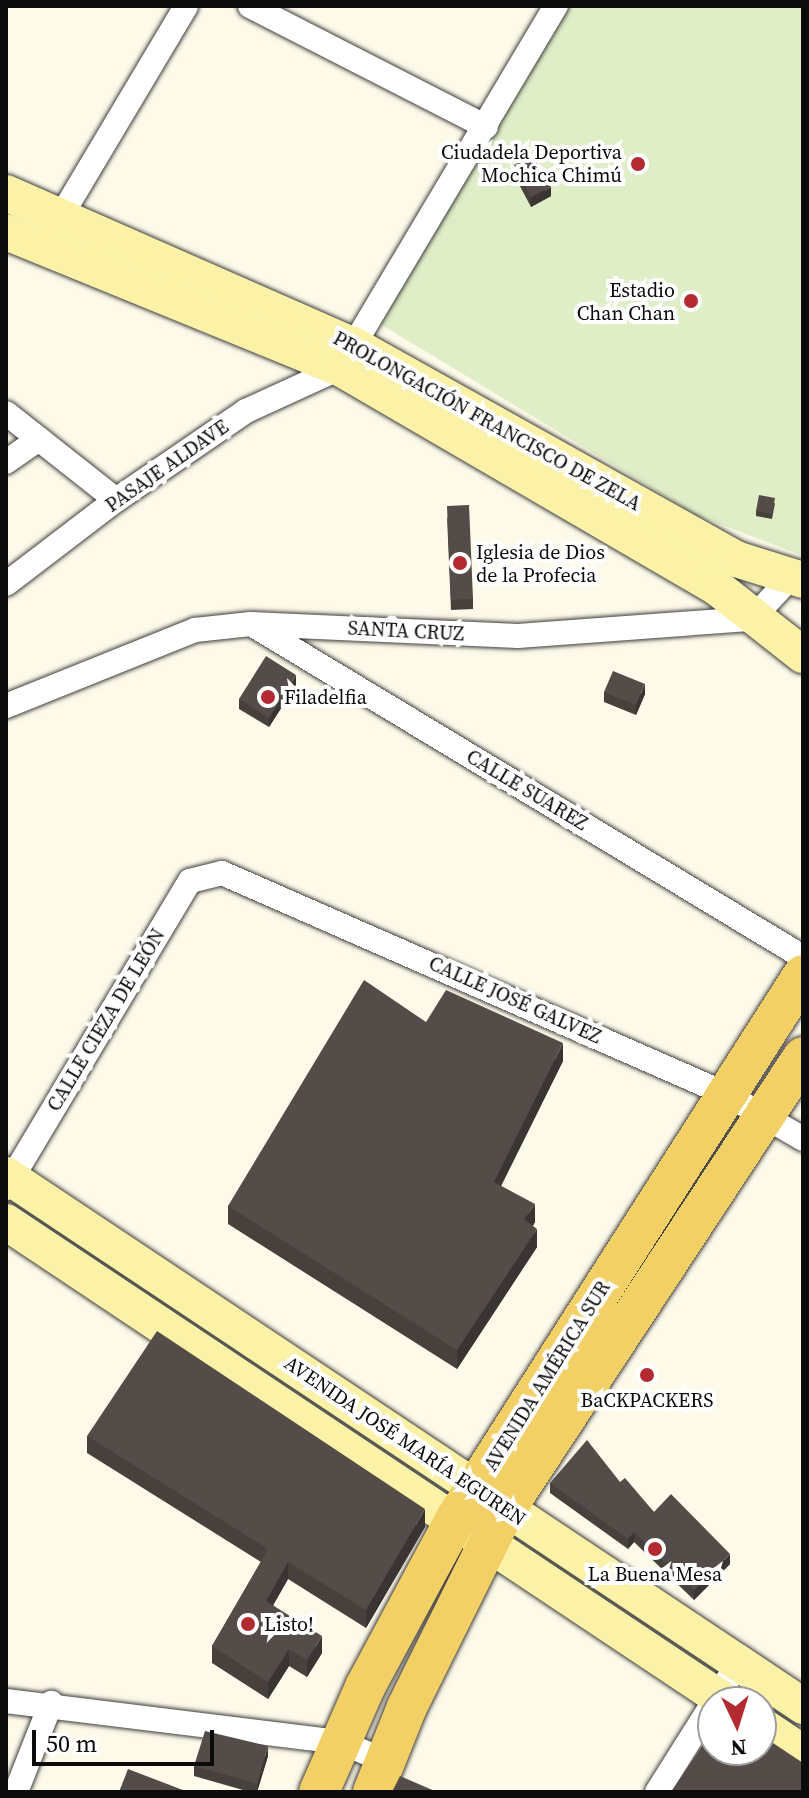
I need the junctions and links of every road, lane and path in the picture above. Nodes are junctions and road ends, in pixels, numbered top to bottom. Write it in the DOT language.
graph roads {
  1 [pos="186,6"];
  2 [pos="250,6"];
  3 [pos="556,6"];
  4 [pos="486,127"];
  5 [pos="6,193"];
  6 [pos="61,216"];
  7 [pos="6,232"];
  8 [pos="348,357"];
  9 [pos="6,413"];
  10 [pos="39,439"];
  11 [pos="6,462"];
  12 [pos="116,500"];
  13 [pos="796,580"];
  14 [pos="6,584"];
  15 [pos="752,619"];
  16 [pos="251,624"];
  17 [pos="803,655"];
  18 [pos="6,706"];
  19 [pos="222,873"];
  20 [pos="803,957"];
  21 [pos="803,975"];
  22 [pos="803,1057"];
  23 [pos="726,1094"];
  24 [pos="765,1116"];
  25 [pos="803,1139"];
  26 [pos="8,1181"];
  27 [pos="6,1222"];
  28 [pos="207,1306"];
  29 [pos="186,1338"];
  30 [pos="586,1350"];
  31 [pos="481,1515"];
  32 [pos="739,1662"];
  33 [pos="705,1686"];
  34 [pos="727,1686"];
  35 [pos="6,1701"];
  36 [pos="51,1703"];
  37 [pos="803,1706"];
  38 [pos="697,1733"];
  39 [pos="777,1736"];
  40 [pos="340,1742"];
  41 [pos="803,1753"];
  42 [pos="380,1777"];
  43 [pos="16,1792"];
  44 [pos="319,1792"];
  45 [pos="657,1792"];
  1 -- 6 [label="street"];
  2 -- 4 [label="street"];
  3 -- 4 [label="street"];
  4 -- 8 [label="street"];
  5 -- 6 [label="main road, PROLONGACIÓN FRANCISCO DE ZELA"];
  6 -- 8 [label="main road, PROLONGACIÓN FRANCISCO DE ZELA"];
  7 -- 8 [label="main road, PROLONGACIÓN FRANCISCO DE ZELA"];
  8 -- 12 [label="street, PASAJE ALDAVE"];
  8 -- 13 [label="main road, PROLONGACIÓN FRANCISCO DE ZELA"];
  8 -- 15 [label="main road, PROLONGACIÓN FRANCISCO DE ZELA"];
  9 -- 10 [label="street"];
  10 -- 11 [label="street"];
  10 -- 12 [label="street"];
  12 -- 14 [label="street, PASAJE ALDAVE"];
  13 -- 15 [label="street"];
  15 -- 16 [label="street, SANTA CRUZ"];
  15 -- 17 [label="main road, PROLONGACIÓN FRANCISCO DE ZELA"];
  16 -- 18 [label="street, SANTA CRUZ"];
  16 -- 20 [label="street, CALLE SUAREZ"];
  19 -- 23 [label="street, CALLE JOSÉ GALVEZ"];
  19 -- 26 [label="street, CALLE CIEZA DE LEÓN"];
  21 -- 23 [label="main road, AVENIDA AMÉRICA SUR"];
  22 -- 24 [label="main road, AVENIDA AMÉRICA SUR"];
  23 -- 24 [label="street, CALLE JOSÉ GALVEZ"];
  23 -- 30 [label="main road, AVENIDA AMÉRICA SUR"];
  24 -- 25 [label="street, CALLE JOSÉ GALVEZ"];
  24 -- 30 [label="main road, AVENIDA AMÉRICA SUR"];
  26 -- 28 [label="main road, AVENIDA JOSÉ MARÍA EGUREN"];
  27 -- 29 [label="main road, AVENIDA JOSÉ MARÍA EGUREN"];
  28 -- 29 [label="main road"];
  28 -- 31 [label="main road, AVENIDA JOSÉ MARÍA EGUREN"];
  29 -- 31 [label="main road, AVENIDA JOSÉ MARÍA EGUREN"];
  30 -- 31 [label="main road, AVENIDA AMÉRICA SUR"];
  31 -- 32 [label="main road, AVENIDA JOSÉ MARÍA EGUREN"];
  31 -- 33 [label="main road, AVENIDA JOSÉ MARÍA EGUREN"];
  31 -- 40 [label="main road, AVENIDA AMÉRICA SUR"];
  31 -- 42 [label="main road, AVENIDA AMÉRICA SUR"];
  32 -- 34 [label="street"];
  32 -- 37 [label="main road, AVENIDA JOSÉ MARÍA EGUREN"];
  35 -- 36 [label="street"];
  36 -- 40 [label="street"];
  36 -- 43 [label="street"];
  38 -- 45 [label="street"];
  39 -- 41 [label="main road"];
  40 -- 42 [label="street"];
  40 -- 44 [label="main road, AVENIDA AMÉRICA SUR"];
}
